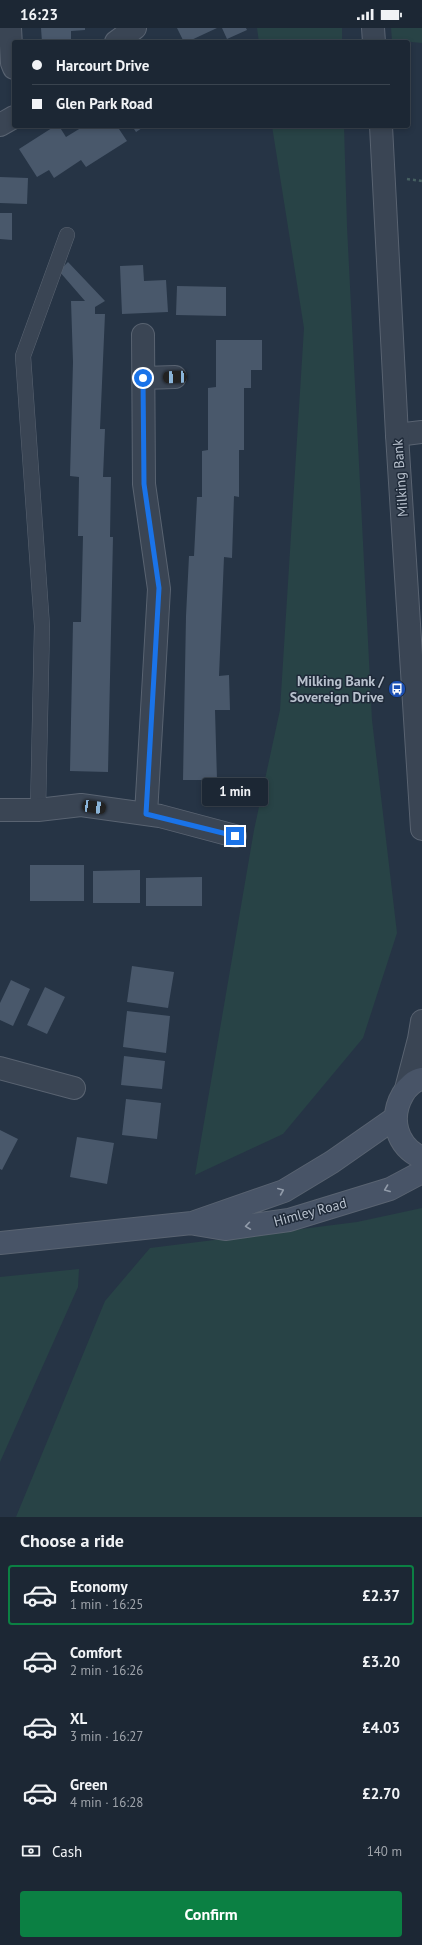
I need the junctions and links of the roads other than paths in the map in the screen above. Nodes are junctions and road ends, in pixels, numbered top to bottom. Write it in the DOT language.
graph roads {
  1 [pos="10,28"];
  2 [pos="135,28"];
  3 [pos="373,28"];
  4 [pos="119,40"];
  5 [pos="374,40"];
  6 [pos="12,63"];
  7 [pos="12,118"];
  8 [pos="0,125"];
  9 [pos="381,128"];
  10 [pos="67,235"];
  11 [pos="143,335"];
  12 [pos="175,377"];
  13 [pos="143,378"];
  14 [pos="422,432"];
  15 [pos="397,435"];
  16 [pos="0,810"];
  17 [pos="38,810"];
  18 [pos="146,814"];
  19 [pos="422,830"];
  20 [pos="235,836"];
  21 [pos="422,1021"];
  22 [pos="0,1068"];
  23 [pos="414,1084"];
  24 [pos="74,1088"];
  25 [pos="395,1118"];
  26 [pos="422,1158"];
  27 [pos="422,1172"];
  28 [pos="192,1224"];
  29 [pos="0,1243"];
  1 -- 6 [label="street"];
  2 -- 4 [label="street"];
  3 -- 5 [label="street"];
  7 -- 8 [label="street"];
  9 -- 15 [label="street, Milking Bank"];
  10 -- 17 [label="lane"];
  11 -- 13 [label="street"];
  12 -- 13 [label="street"];
  13 -- 18 [label="street"];
  14 -- 15 [label="street"];
  15 -- 19 [label="street, Milking Bank"];
  16 -- 17 [label="street"];
  17 -- 18 [label="street"];
  18 -- 20 [label="street"];
  21 -- 23 [label="street"];
  22 -- 24 [label="street"];
  23 -- 25 [label="main road"];
  25 -- 26 [label="main road"];
  28 -- 25 [label="main road, Himley Road, one-way"];
  27 -- 28 [label="main road, Himley Road, one-way"];
  28 -- 29 [label="main road, Himley Road"];
}
